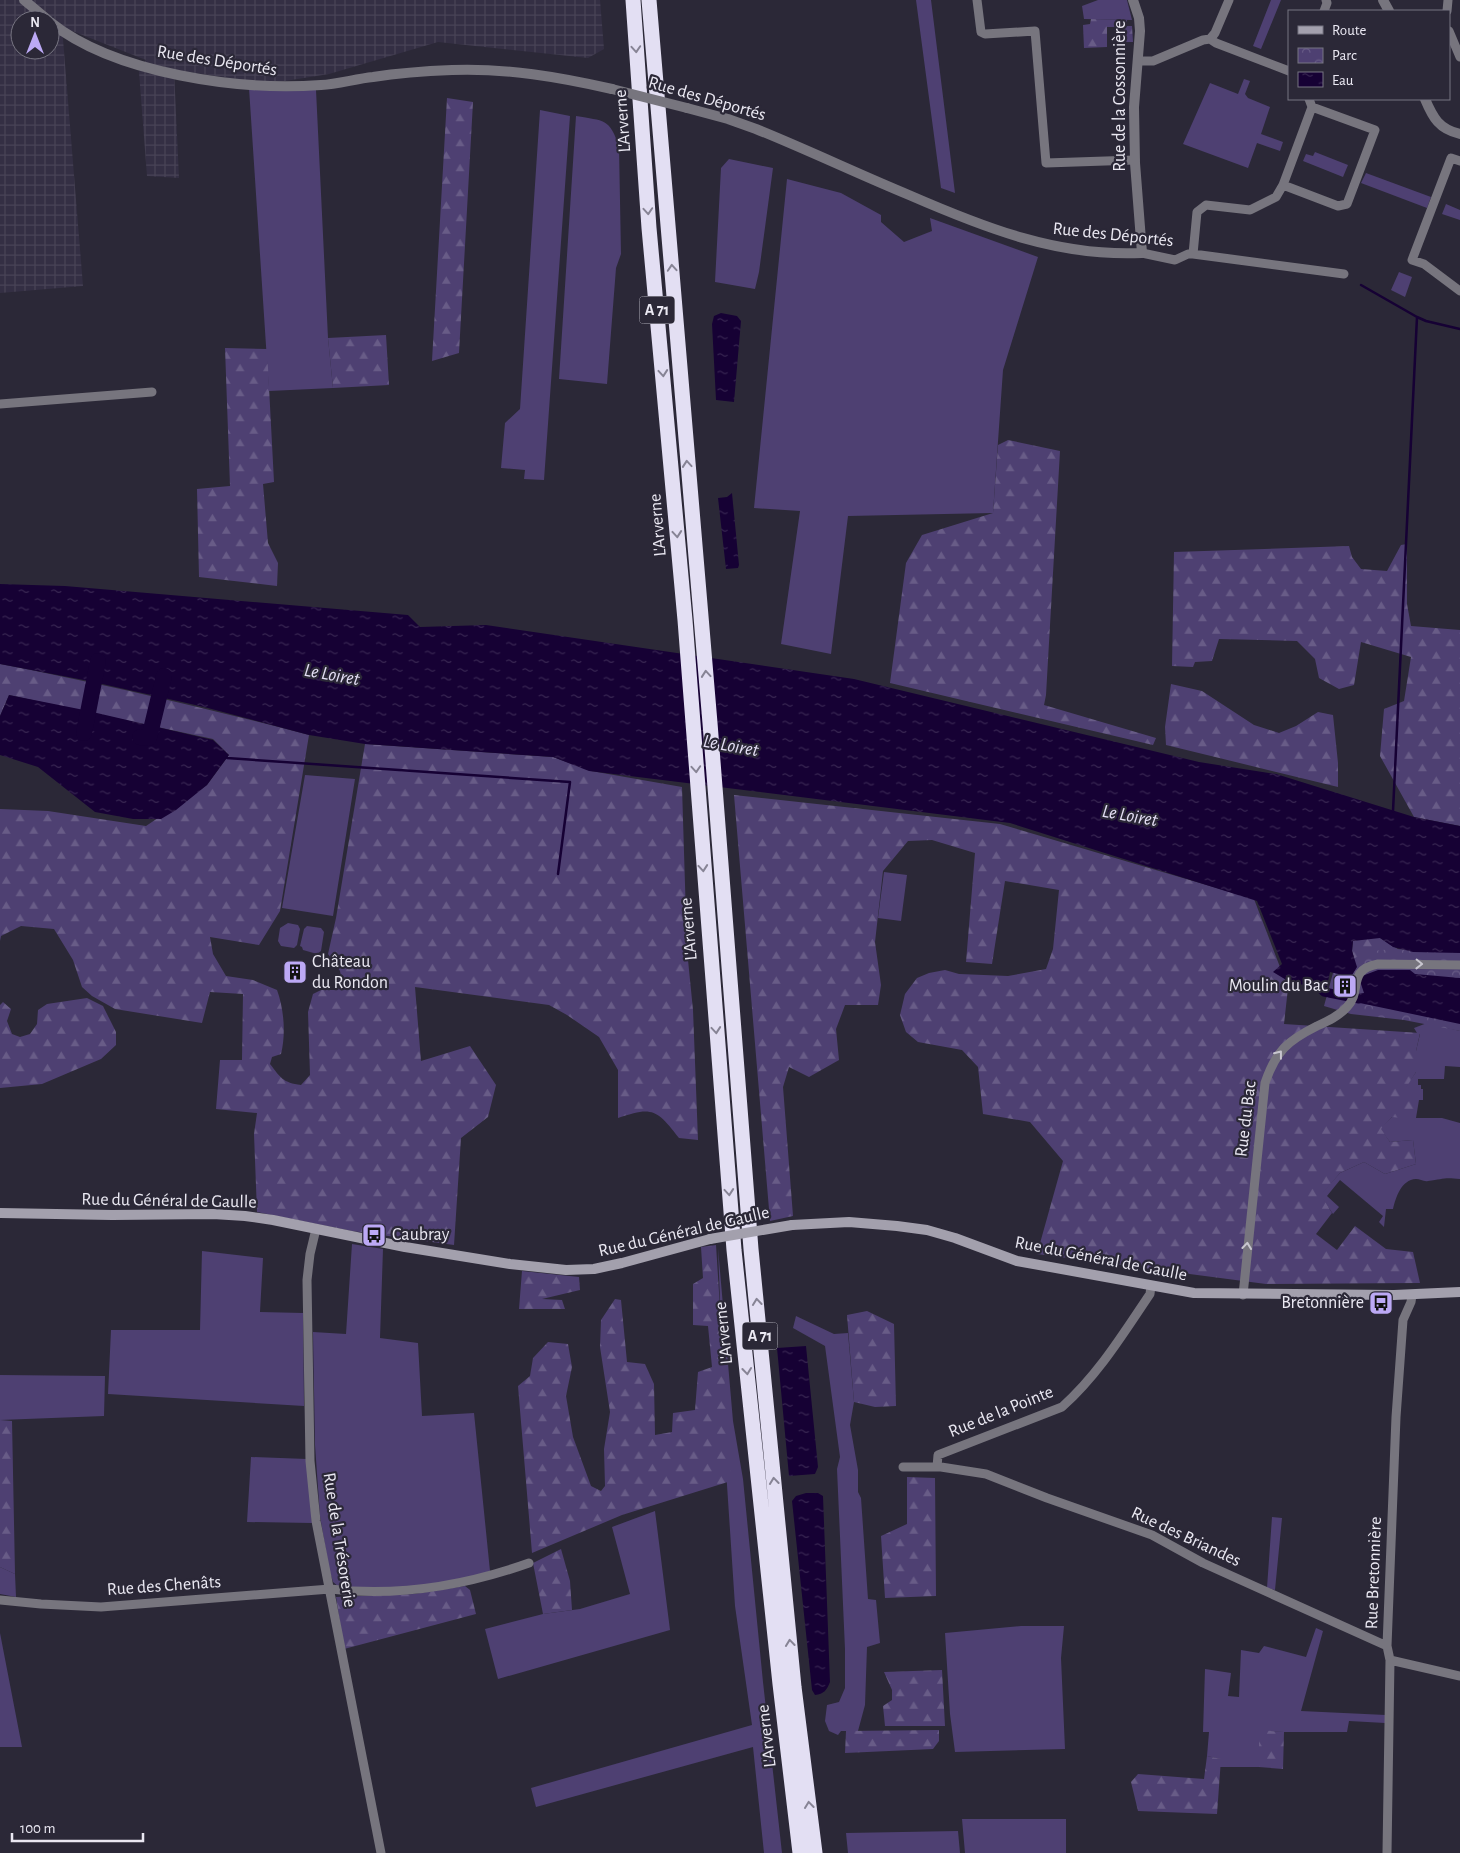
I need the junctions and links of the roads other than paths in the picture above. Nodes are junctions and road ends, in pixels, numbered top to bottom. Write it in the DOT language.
graph roads {
  1 [pos="24,0"];
  2 [pos="633,0"];
  3 [pos="649,0"];
  4 [pos="976,0"];
  5 [pos="1133,0"];
  6 [pos="1229,0"];
  7 [pos="36,10"];
  8 [pos="60,29"];
  9 [pos="1450,33"];
  10 [pos="1210,40"];
  11 [pos="1460,57"];
  12 [pos="1138,61"];
  13 [pos="1288,71"];
  14 [pos="1426,100"];
  15 [pos="1310,103"];
  16 [pos="1460,134"];
  17 [pos="1135,160"];
  18 [pos="1460,161"];
  19 [pos="1283,185"];
  20 [pos="1142,253"];
  21 [pos="1193,254"];
  22 [pos="1344,274"];
  23 [pos="1460,291"];
  24 [pos="152,392"];
  25 [pos="0,404"];
  26 [pos="1460,966"];
  27 [pos="0,1213"];
  28 [pos="316,1229"];
  29 [pos="1151,1286"];
  30 [pos="1460,1292"];
  31 [pos="1243,1295"];
  32 [pos="1412,1295"];
  33 [pos="903,1467"];
  34 [pos="937,1467"];
  35 [pos="529,1563"];
  36 [pos="330,1589"];
  37 [pos="0,1600"];
  38 [pos="1387,1646"];
  39 [pos="1390,1660"];
  40 [pos="1460,1676"];
  41 [pos="381,1853"];
  42 [pos="800,1853"];
  43 [pos="815,1853"];
  44 [pos="1387,1853"];
  1 -- 7 [label="street, Rue des Déportés"];
  2 -- 42 [label="highway, L'Arverne / A 71, one-way"];
  43 -- 3 [label="highway, L'Arverne / A 71, one-way"];
  4 -- 17 [label="street"];
  5 -- 12 [label="street, Rue de la Cossonnière"];
  6 -- 10 [label="street"];
  8 -- 20 [label="street, Rue des Déportés, bridge"];
  9 -- 11 [label="street"];
  10 -- 12 [label="street"];
  10 -- 13 [label="street"];
  12 -- 17 [label="street, Rue de la Cossonnière"];
  14 -- 16 [label="street"];
  15 -- 19 [label="street"];
  15 -- 19 [label="street"];
  17 -- 20 [label="street, Rue de la Cossonnière"];
  18 -- 23 [label="street"];
  19 -- 21 [label="street"];
  20 -- 21 [label="street, Rue des Déportés"];
  21 -- 22 [label="street, Rue des Déportés"];
  24 -- 25 [label="street"];
  31 -- 26 [label="street, Rue du Bac, one-way"];
  27 -- 28 [label="main road, Rue du Général de Gaulle"];
  28 -- 29 [label="main road, Rue du Général de Gaulle, bridge"];
  28 -- 36 [label="street, Rue de la Trésorerie"];
  29 -- 31 [label="main road, Rue du Général de Gaulle"];
  29 -- 34 [label="street, Rue de la Pointe"];
  30 -- 32 [label="main road, Rue du Général de Gaulle"];
  31 -- 32 [label="main road, Rue du Général de Gaulle"];
  32 -- 38 [label="street, Rue Bretonnière"];
  33 -- 34 [label="street"];
  34 -- 38 [label="street, Rue des Briandes"];
  35 -- 36 [label="street"];
  36 -- 37 [label="street, Rue des Chenâts"];
  36 -- 41 [label="street, Rue de la Trésorerie"];
  38 -- 39 [label="street, Rue Bretonnière"];
  39 -- 40 [label="street"];
  39 -- 44 [label="street, Rue Bretonnière"];
}
